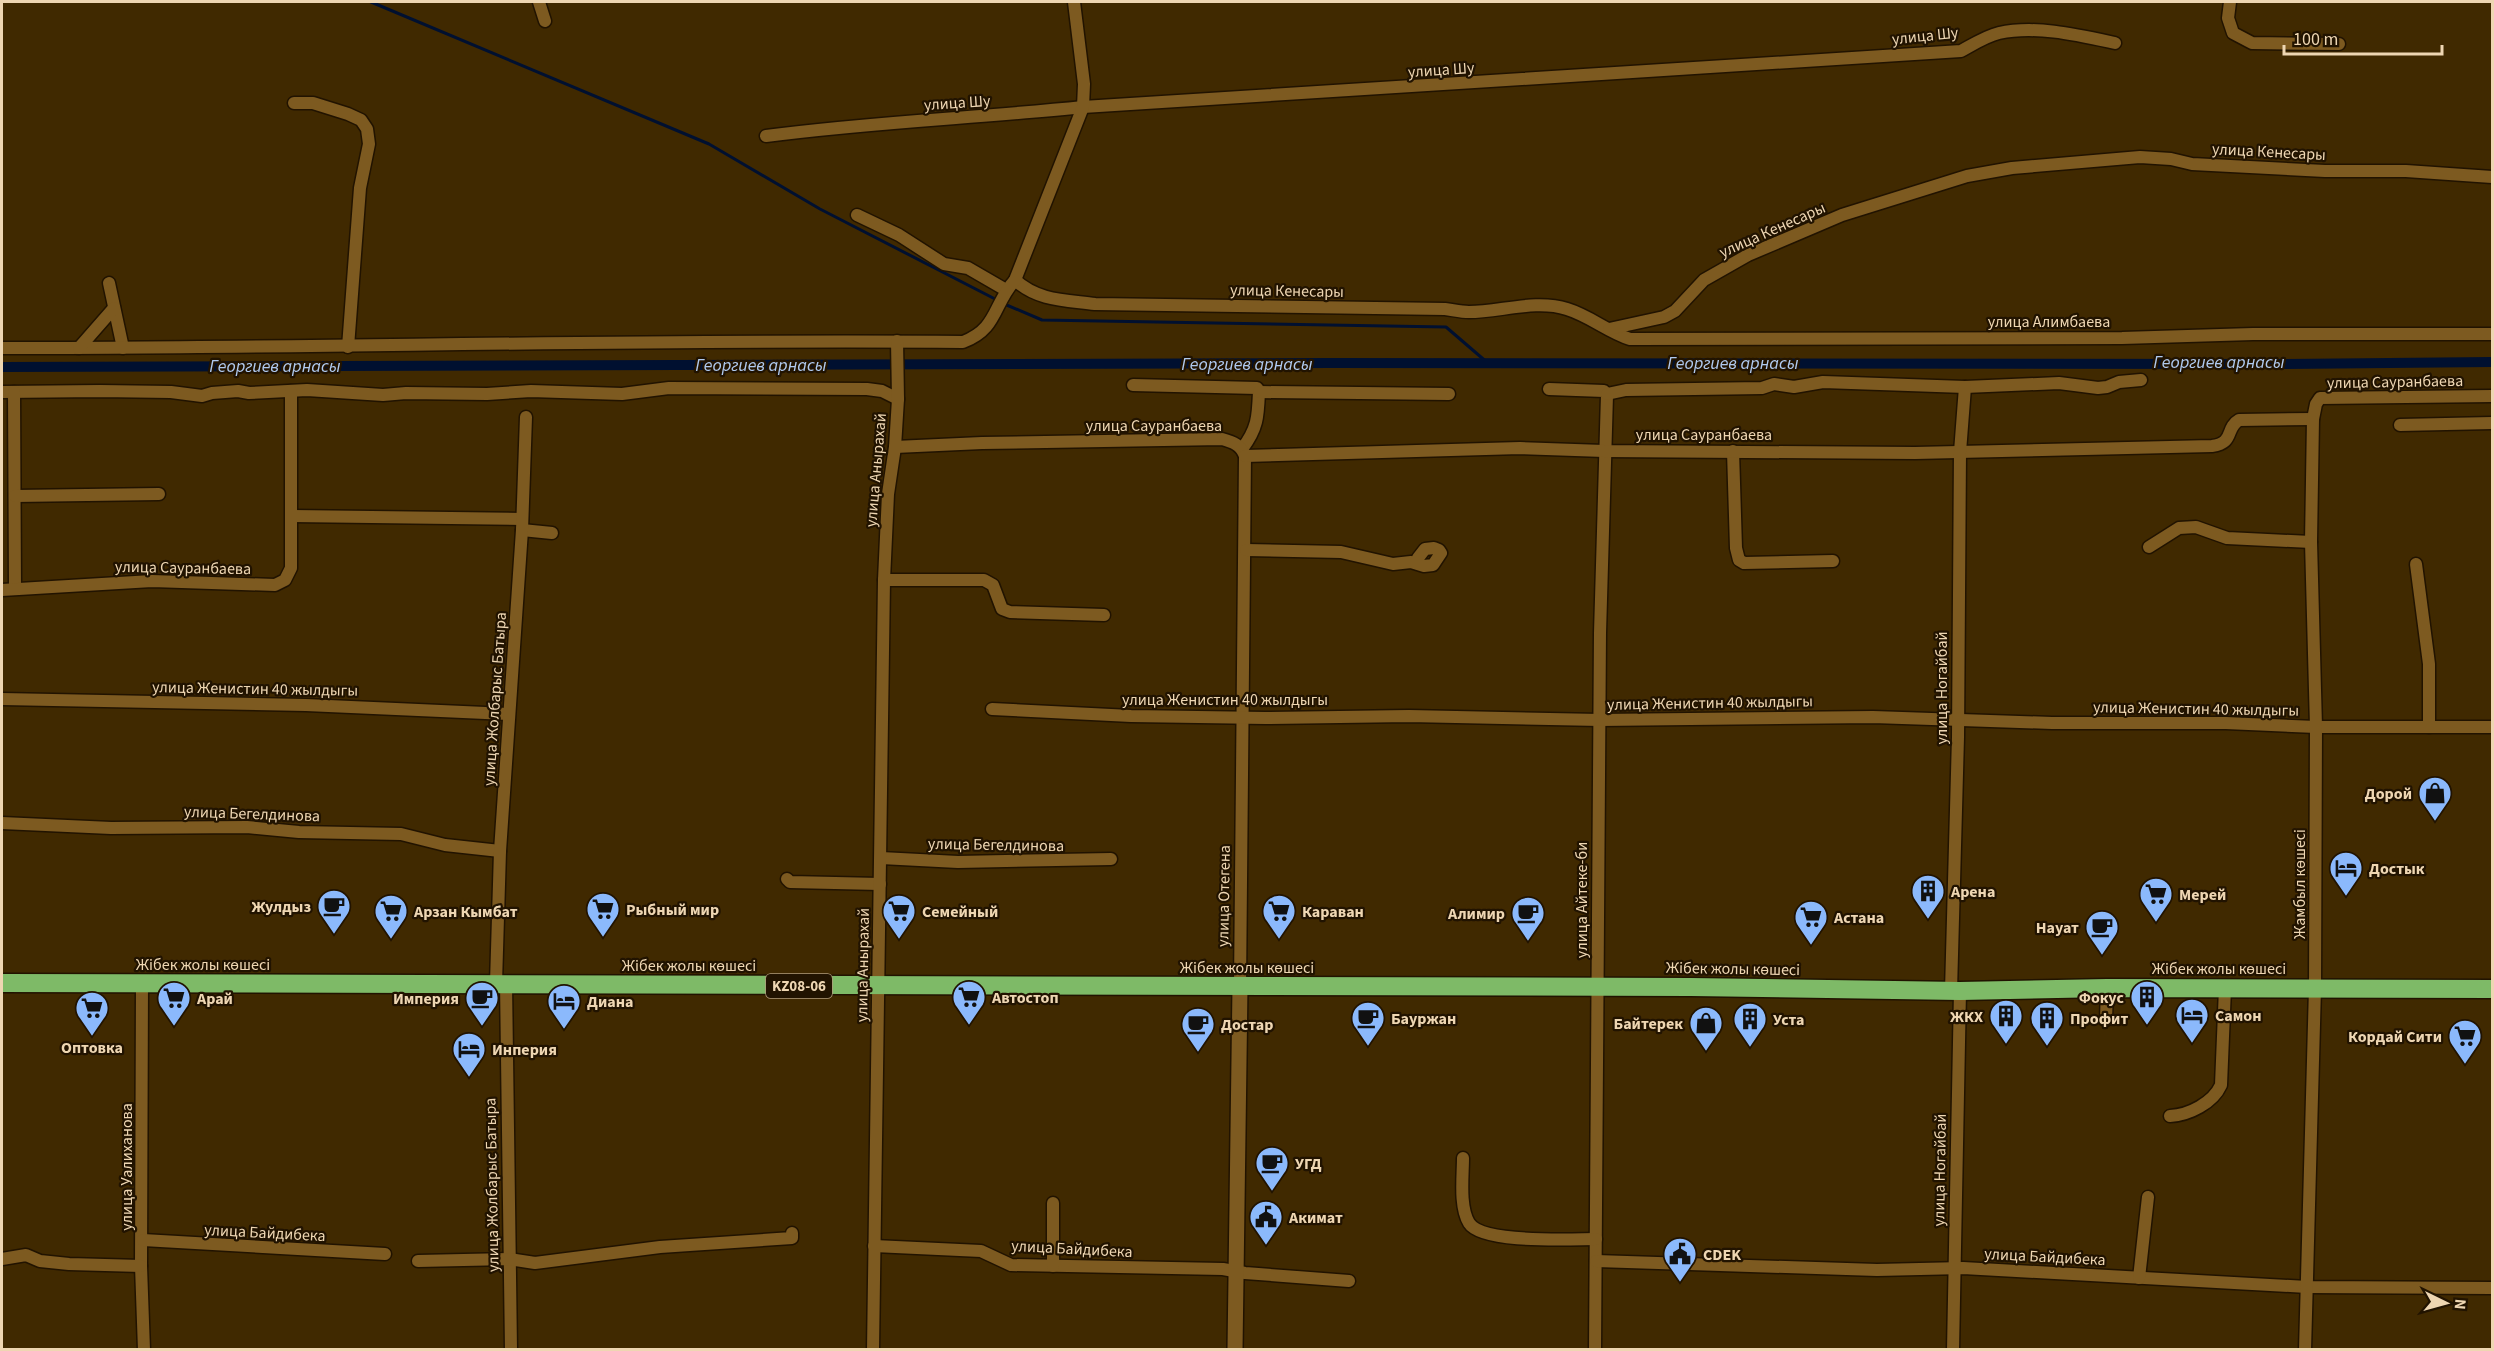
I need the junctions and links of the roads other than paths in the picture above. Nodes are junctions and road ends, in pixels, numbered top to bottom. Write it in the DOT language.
graph roads {
  1 [pos="539,2"];
  2 [pos="1074,2"];
  3 [pos="2230,2"];
  4 [pos="545,21"];
  5 [pos="2115,43"];
  6 [pos="2339,44"];
  7 [pos="294,103"];
  8 [pos="1083,108"];
  9 [pos="766,136"];
  10 [pos="2493,177"];
  11 [pos="857,215"];
  12 [pos="1015,280"];
  13 [pos="109,283"];
  14 [pos="1006,290"];
  15 [pos="114,308"];
  16 [pos="1609,329"];
  17 [pos="2493,334"];
  18 [pos="897,341"];
  19 [pos="348,347"];
  20 [pos="2,348"];
  21 [pos="79,348"];
  22 [pos="123,348"];
  23 [pos="2141,380"];
  24 [pos="1133,385"];
  25 [pos="1965,387"];
  26 [pos="1549,389"];
  27 [pos="291,391"];
  28 [pos="8,392"];
  29 [pos="1259,392"];
  30 [pos="1606,393"];
  31 [pos="1449,394"];
  32 [pos="898,395"];
  33 [pos="2493,396"];
  34 [pos="526,417"];
  35 [pos="2313,419"];
  36 [pos="2493,423"];
  37 [pos="2400,425"];
  38 [pos="895,447"];
  39 [pos="1604,451"];
  40 [pos="1733,451"];
  41 [pos="1244,452"];
  42 [pos="1960,452"];
  43 [pos="159,494"];
  44 [pos="15,496"];
  45 [pos="292,516"];
  46 [pos="522,524"];
  47 [pos="552,533"];
  48 [pos="2311,542"];
  49 [pos="2149,547"];
  50 [pos="1246,550"];
  51 [pos="1833,561"];
  52 [pos="1419,563"];
  53 [pos="2416,564"];
  54 [pos="885,580"];
  55 [pos="15,588"];
  56 [pos="2,590"];
  57 [pos="1104,615"];
  58 [pos="2,699"];
  59 [pos="992,709"];
  60 [pos="508,714"];
  61 [pos="1244,717"];
  62 [pos="1599,720"];
  63 [pos="1957,720"];
  64 [pos="2316,727"];
  65 [pos="2429,727"];
  66 [pos="2493,727"];
  67 [pos="2,822"];
  68 [pos="500,851"];
  69 [pos="881,858"];
  70 [pos="1111,859"];
  71 [pos="787,879"];
  72 [pos="880,884"];
  73 [pos="2,983"];
  74 [pos="501,983"];
  75 [pos="142,984"];
  76 [pos="879,986"];
  77 [pos="1240,987"];
  78 [pos="1597,987"];
  79 [pos="2107,988"];
  80 [pos="2226,988"];
  81 [pos="2315,988"];
  82 [pos="2493,989"];
  83 [pos="1955,991"];
  84 [pos="2106,1020"];
  85 [pos="2170,1116"];
  86 [pos="1463,1158"];
  87 [pos="2148,1197"];
  88 [pos="1053,1203"];
  89 [pos="792,1233"];
  90 [pos="1596,1239"];
  91 [pos="143,1240"];
  92 [pos="874,1246"];
  93 [pos="385,1254"];
  94 [pos="2,1258"];
  95 [pos="509,1259"];
  96 [pos="418,1261"];
  97 [pos="1596,1261"];
  98 [pos="141,1266"];
  99 [pos="1053,1266"];
  100 [pos="1954,1269"];
  101 [pos="1235,1270"];
  102 [pos="2139,1278"];
  103 [pos="1349,1281"];
  104 [pos="2307,1287"];
  105 [pos="2493,1288"];
  106 [pos="144,1350"];
  107 [pos="511,1350"];
  108 [pos="873,1350"];
  109 [pos="1235,1350"];
  110 [pos="1595,1350"];
  111 [pos="1953,1350"];
  112 [pos="2305,1350"];
  1 -- 4 [label="street"];
  2 -- 8 [label="street"];
  3 -- 6 [label="street"];
  5 -- 8 [label="street, улица Шу"];
  7 -- 19 [label="street"];
  8 -- 9 [label="street, улица Шу"];
  8 -- 12 [label="street"];
  10 -- 16 [label="street, улица Кенесары"];
  11 -- 14 [label="street"];
  12 -- 14 [label="street"];
  12 -- 16 [label="street, улица Кенесары"];
  13 -- 15 [label="street"];
  14 -- 18 [label="street"];
  15 -- 21 [label="street"];
  15 -- 22 [label="street"];
  16 -- 17 [label="street, улица Алимбаева"];
  18 -- 19 [label="street"];
  18 -- 32 [label="street"];
  19 -- 22 [label="street"];
  20 -- 21 [label="street"];
  21 -- 22 [label="street"];
  23 -- 25 [label="street"];
  24 -- 29 [label="street"];
  25 -- 30 [label="street"];
  25 -- 42 [label="street, улица Ногайбай"];
  26 -- 30 [label="street"];
  27 -- 28 [label="street"];
  27 -- 32 [label="street, улица Анырахай"];
  27 -- 45 [label="street, улица Сауранбаева"];
  28 -- 44 [label="street"];
  29 -- 31 [label="street"];
  29 -- 41 [label="street"];
  30 -- 39 [label="street, улица Айтеке-би"];
  32 -- 38 [label="street, улица Анырахай"];
  33 -- 35 [label="street, улица Сауранбаева"];
  34 -- 46 [label="street, улица Жолбарыс Батыра"];
  35 -- 42 [label="street, улица Сауранбаева"];
  35 -- 48 [label="street, Жамбыл көшесі"];
  36 -- 37 [label="street"];
  38 -- 41 [label="street, улица Сауранбаева"];
  38 -- 54 [label="street, улица Анырахай"];
  39 -- 40 [label="street, улица Сауранбаева"];
  39 -- 41 [label="street, улица Сауранбаева"];
  39 -- 62 [label="street, улица Айтеке-би"];
  40 -- 42 [label="street, улица Сауранбаева"];
  40 -- 51 [label="street"];
  41 -- 50 [label="street, улица Отегена"];
  42 -- 63 [label="street, улица Ногайбай"];
  43 -- 44 [label="street"];
  44 -- 55 [label="street"];
  45 -- 46 [label="street"];
  45 -- 55 [label="street, улица Сауранбаева"];
  46 -- 47 [label="street"];
  46 -- 60 [label="street, улица Жолбарыс Батыра"];
  48 -- 49 [label="street"];
  48 -- 64 [label="street, Жамбыл көшесі"];
  50 -- 52 [label="street"];
  50 -- 61 [label="street, улица Отегена"];
  53 -- 65 [label="street"];
  54 -- 57 [label="street"];
  54 -- 69 [label="street, улица Анырахай"];
  55 -- 56 [label="street, улица Сауранбаева"];
  58 -- 60 [label="street, улица Женистин 40 жылдыгы"];
  59 -- 61 [label="street, улица Женистин 40 жылдыгы"];
  60 -- 68 [label="street, улица Жолбарыс Батыра"];
  61 -- 62 [label="street, улица Женистин 40 жылдыгы"];
  61 -- 77 [label="street, улица Отегена"];
  62 -- 63 [label="street, улица Женистин 40 жылдыгы"];
  62 -- 78 [label="street, улица Айтеке-би"];
  63 -- 64 [label="street, улица Женистин 40 жылдыгы"];
  63 -- 83 [label="street, улица Ногайбай"];
  64 -- 65 [label="street, улица Женистин 40 жылдыгы"];
  64 -- 81 [label="street, Жамбыл көшесі"];
  65 -- 66 [label="street, улица Женистин 40 жылдыгы"];
  67 -- 68 [label="street, улица Бегелдинова"];
  68 -- 74 [label="street, улица Жолбарыс Батыра"];
  69 -- 70 [label="street, улица Бегелдинова"];
  69 -- 72 [label="street, улица Анырахай"];
  71 -- 72 [label="street"];
  72 -- 76 [label="street, улица Анырахай"];
  73 -- 75 [label="highway, Жібек жолы көшесі / KZ08-06"];
  74 -- 75 [label="highway, Жібек жолы көшесі / KZ08-06"];
  74 -- 76 [label="highway, Жібек жолы көшесі / KZ08-06"];
  74 -- 95 [label="street, улица Жолбарыс Батыра"];
  75 -- 91 [label="street, улица Уалиханова"];
  76 -- 77 [label="highway, Жібек жолы көшесі / KZ08-06"];
  76 -- 92 [label="street, улица Анырахай"];
  77 -- 78 [label="highway, Жібек жолы көшесі / KZ08-06"];
  77 -- 101 [label="main road, улица Отегена"];
  78 -- 83 [label="highway, Жібек жолы көшесі / KZ08-06"];
  78 -- 90 [label="street, улица Айтеке-би"];
  79 -- 80 [label="highway, Жібек жолы көшесі / KZ08-06"];
  79 -- 83 [label="highway, Жібек жолы көшесі / KZ08-06"];
  79 -- 84 [label="street"];
  80 -- 81 [label="highway, Жібек жолы көшесі / KZ08-06"];
  80 -- 85 [label="street"];
  81 -- 82 [label="highway, Жібек жолы көшесі / KZ08-06"];
  81 -- 104 [label="street, Жамбыл көшесі"];
  83 -- 100 [label="street, улица Ногайбай"];
  86 -- 90 [label="street"];
  87 -- 102 [label="street"];
  88 -- 99 [label="street"];
  89 -- 95 [label="street"];
  90 -- 97 [label="street, улица Айтеке-би"];
  91 -- 93 [label="street, улица Байдибека"];
  91 -- 98 [label="street, улица Уалиханова"];
  92 -- 99 [label="street, улица Байдибека"];
  92 -- 108 [label="street, улица Анырахай"];
  94 -- 98 [label="street"];
  95 -- 96 [label="street"];
  95 -- 107 [label="street, улица Жолбарыс Батыра"];
  97 -- 100 [label="street, улица Байдибека"];
  97 -- 110 [label="street, улица Айтеке-би"];
  98 -- 106 [label="street, улица Уалиханова"];
  99 -- 101 [label="street, улица Байдибека"];
  100 -- 102 [label="street, улица Байдибека"];
  100 -- 111 [label="street, улица Ногайбай"];
  101 -- 103 [label="street, улица Байдибека"];
  101 -- 109 [label="main road, улица Отегена"];
  102 -- 104 [label="street, улица Байдибека"];
  104 -- 105 [label="street, улица Байдибека"];
  104 -- 112 [label="street, Жамбыл көшесі"];
}
